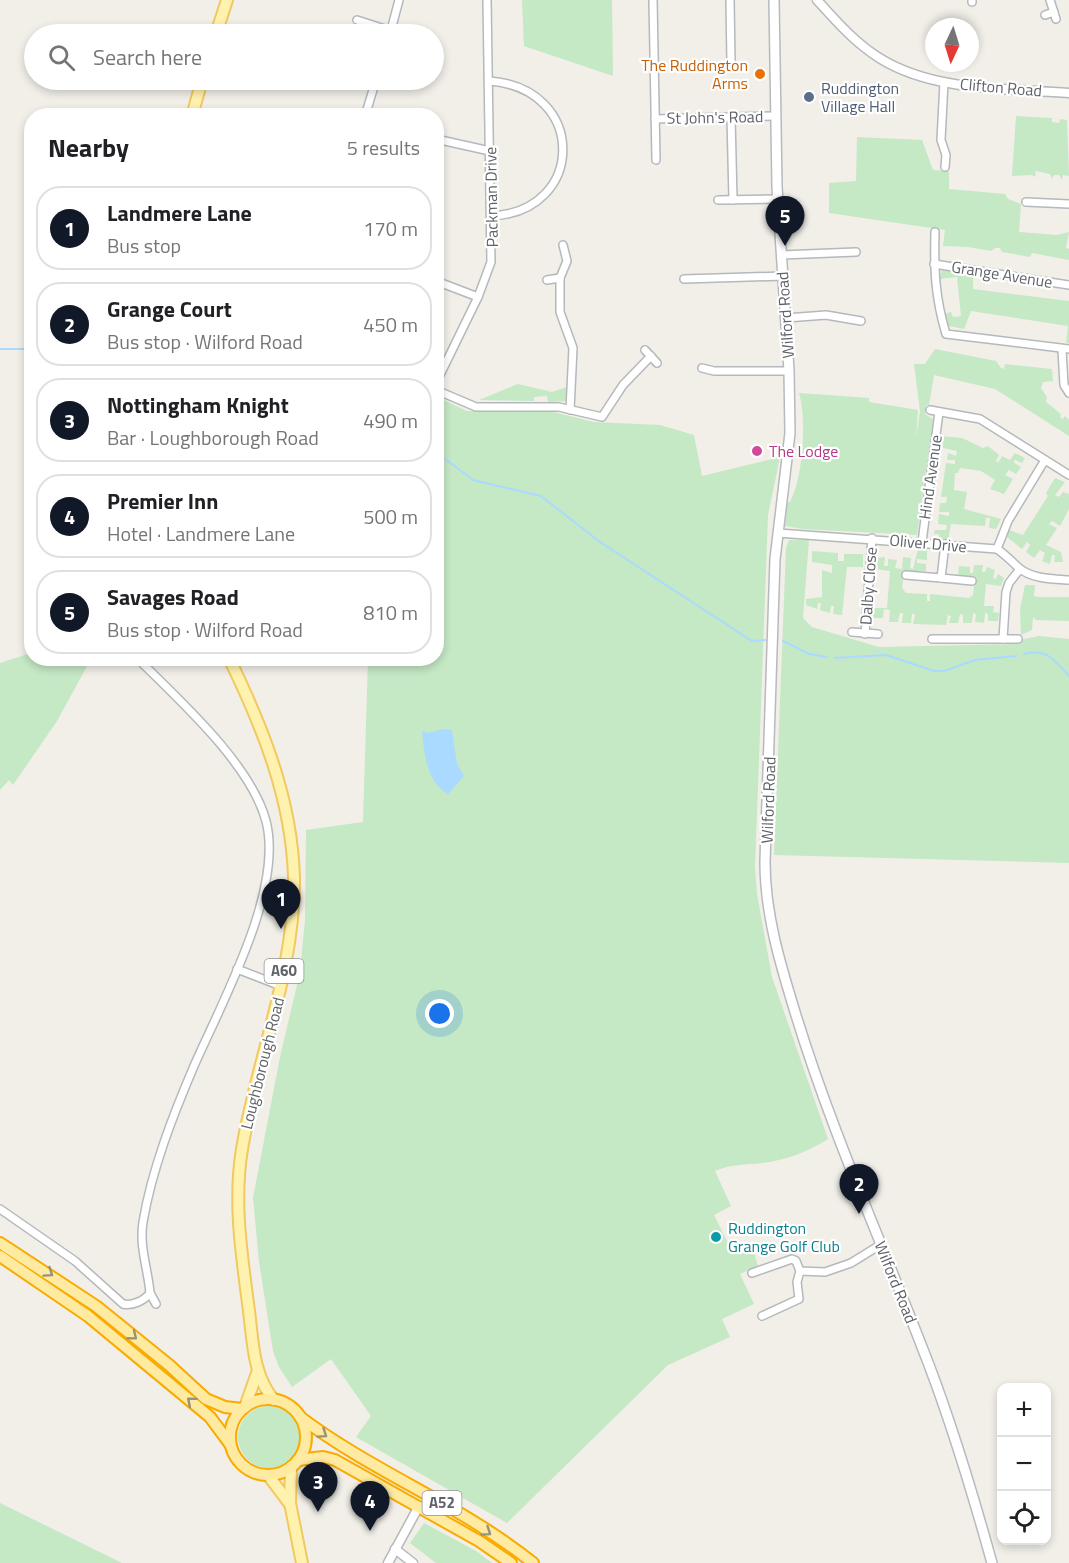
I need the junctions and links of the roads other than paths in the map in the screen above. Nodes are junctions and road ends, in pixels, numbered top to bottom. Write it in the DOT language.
graph roads {
  1 [pos="227,0"];
  2 [pos="399,0"];
  3 [pos="487,0"];
  4 [pos="653,0"];
  5 [pos="730,0"];
  6 [pos="774,0"];
  7 [pos="817,0"];
  8 [pos="1050,0"];
  9 [pos="1045,15"];
  10 [pos="357,21"];
  11 [pos="219,24"];
  12 [pos="365,24"];
  13 [pos="392,24"];
  14 [pos="729,58"];
  15 [pos="489,81"];
  16 [pos="944,82"];
  17 [pos="199,90"];
  18 [pos="373,90"];
  19 [pos="1069,93"];
  20 [pos="194,108"];
  21 [pos="367,108"];
  22 [pos="775,116"];
  23 [pos="731,117"];
  24 [pos="655,119"];
  25 [pos="444,141"];
  26 [pos="490,150"];
  27 [pos="656,160"];
  28 [pos="945,167"];
  29 [pos="777,199"];
  30 [pos="718,200"];
  31 [pos="733,200"];
  32 [pos="1026,202"];
  33 [pos="1052,203"];
  34 [pos="1069,204"];
  35 [pos="1051,213"];
  36 [pos="491,216"];
  37 [pos="936,232"];
  38 [pos="563,245"];
  39 [pos="856,252"];
  40 [pos="781,255"];
  41 [pos="934,264"];
  42 [pos="783,276"];
  43 [pos="560,278"];
  44 [pos="684,279"];
  45 [pos="547,280"];
  46 [pos="444,284"];
  47 [pos="1069,285"];
  48 [pos="478,297"];
  49 [pos="786,318"];
  50 [pos="861,321"];
  51 [pos="1065,349"];
  52 [pos="657,363"];
  53 [pos="444,367"];
  54 [pos="702,368"];
  55 [pos="789,371"];
  56 [pos="444,393"];
  57 [pos="1069,393"];
  58 [pos="570,410"];
  59 [pos="930,411"];
  60 [pos="939,412"];
  61 [pos="1045,460"];
  62 [pos="1069,475"];
  63 [pos="778,533"];
  64 [pos="872,538"];
  65 [pos="922,542"];
  66 [pos="945,544"];
  67 [pos="997,549"];
  68 [pos="1020,569"];
  69 [pos="906,575"];
  70 [pos="941,578"];
  71 [pos="1069,580"];
  72 [pos="972,581"];
  73 [pos="852,632"];
  74 [pos="865,634"];
  75 [pos="878,634"];
  76 [pos="932,639"];
  77 [pos="1003,639"];
  78 [pos="1018,639"];
  79 [pos="145,666"];
  80 [pos="233,666"];
  81 [pos="237,969"];
  82 [pos="281,986"];
  83 [pos="0,1209"];
  84 [pos="0,1243"];
  85 [pos="880,1245"];
  86 [pos="0,1257"];
  87 [pos="800,1271"];
  88 [pos="752,1273"];
  89 [pos="150,1293"];
  90 [pos="156,1304"];
  91 [pos="762,1316"];
  92 [pos="257,1370"];
  93 [pos="274,1400"];
  94 [pos="244,1408"];
  95 [pos="300,1418"];
  96 [pos="230,1444"];
  97 [pos="294,1463"];
  98 [pos="268,1475"];
  99 [pos="290,1503"];
  100 [pos="420,1506"];
  101 [pos="396,1549"];
  102 [pos="302,1563"];
  103 [pos="388,1563"];
  104 [pos="412,1563"];
  105 [pos="511,1563"];
  106 [pos="533,1563"];
  107 [pos="992,1563"];
  1 -- 11 [label="main road"];
  2 -- 13 [label="street"];
  3 -- 15 [label="street, Packman Drive"];
  4 -- 24 [label="street"];
  5 -- 14 [label="street"];
  6 -- 22 [label="main road, Wilford Road"];
  7 -- 16 [label="street, Clifton Road"];
  8 -- 9 [label="street"];
  10 -- 12 [label="street"];
  15 -- 26 [label="street, Packman Drive"];
  15 -- 36 [label="street"];
  16 -- 19 [label="street, Clifton Road"];
  16 -- 28 [label="street"];
  17 -- 20 [label="main road"];
  18 -- 21 [label="street"];
  22 -- 23 [label="street, St John's Road"];
  22 -- 29 [label="main road, Wilford Road"];
  23 -- 24 [label="street, St John's Road"];
  23 -- 31 [label="street"];
  24 -- 27 [label="street"];
  25 -- 26 [label="street"];
  26 -- 36 [label="street, Packman Drive"];
  29 -- 31 [label="street"];
  29 -- 40 [label="main road, Wilford Road"];
  30 -- 31 [label="street"];
  32 -- 33 [label="street"];
  33 -- 34 [label="street"];
  33 -- 35 [label="street"];
  36 -- 48 [label="street, Packman Drive"];
  37 -- 41 [label="street"];
  38 -- 43 [label="street"];
  39 -- 40 [label="street"];
  40 -- 42 [label="main road, Wilford Road"];
  41 -- 47 [label="street, Grange Avenue"];
  41 -- 51 [label="street"];
  42 -- 44 [label="street"];
  42 -- 49 [label="main road, Wilford Road"];
  43 -- 45 [label="street"];
  43 -- 58 [label="street"];
  46 -- 48 [label="street"];
  48 -- 53 [label="street, Packman Drive"];
  49 -- 50 [label="street"];
  49 -- 55 [label="main road, Wilford Road"];
  51 -- 57 [label="street"];
  52 -- 58 [label="street"];
  54 -- 55 [label="street"];
  55 -- 63 [label="main road, Wilford Road"];
  56 -- 58 [label="street"];
  59 -- 60 [label="street"];
  60 -- 61 [label="street"];
  60 -- 65 [label="street, Hind Avenue"];
  61 -- 62 [label="street"];
  61 -- 67 [label="street"];
  63 -- 64 [label="street, Oliver Drive"];
  63 -- 85 [label="main road, Wilford Road"];
  64 -- 65 [label="street, Oliver Drive"];
  64 -- 74 [label="street, Dalby Close"];
  65 -- 66 [label="street, Oliver Drive"];
  66 -- 67 [label="street, Oliver Drive"];
  66 -- 70 [label="street"];
  67 -- 68 [label="street"];
  68 -- 71 [label="street"];
  68 -- 77 [label="street"];
  69 -- 70 [label="street"];
  70 -- 72 [label="street"];
  73 -- 74 [label="street"];
  74 -- 75 [label="street"];
  76 -- 77 [label="street"];
  77 -- 78 [label="street"];
  79 -- 81 [label="street"];
  80 -- 82 [label="main road, Loughborough Road / A60"];
  81 -- 82 [label="street"];
  81 -- 89 [label="street"];
  82 -- 92 [label="main road, Loughborough Road / A60"];
  83 -- 89 [label="street"];
  84 -- 94 [label="highway, one-way"];
  85 -- 87 [label="street"];
  85 -- 107 [label="main road, Wilford Road"];
  96 -- 86 [label="highway, one-way"];
  87 -- 88 [label="street"];
  87 -- 91 [label="street"];
  89 -- 90 [label="street"];
  92 -- 93 [label="main road, Loughborough Road / A60"];
  92 -- 94 [label="main road, Loughborough Road / A60"];
  93 -- 94 [label="highway"];
  93 -- 95 [label="highway, A52"];
  94 -- 96 [label="highway"];
  95 -- 97 [label="highway"];
  95 -- 106 [label="highway, A52, one-way"];
  96 -- 98 [label="highway"];
  97 -- 98 [label="highway, A52"];
  97 -- 99 [label="main road"];
  97 -- 100 [label="highway, A52"];
  98 -- 99 [label="main road"];
  99 -- 102 [label="main road"];
  100 -- 101 [label="street"];
  100 -- 105 [label="highway, A52"];
  101 -- 103 [label="street"];
  101 -- 104 [label="street"];
}
